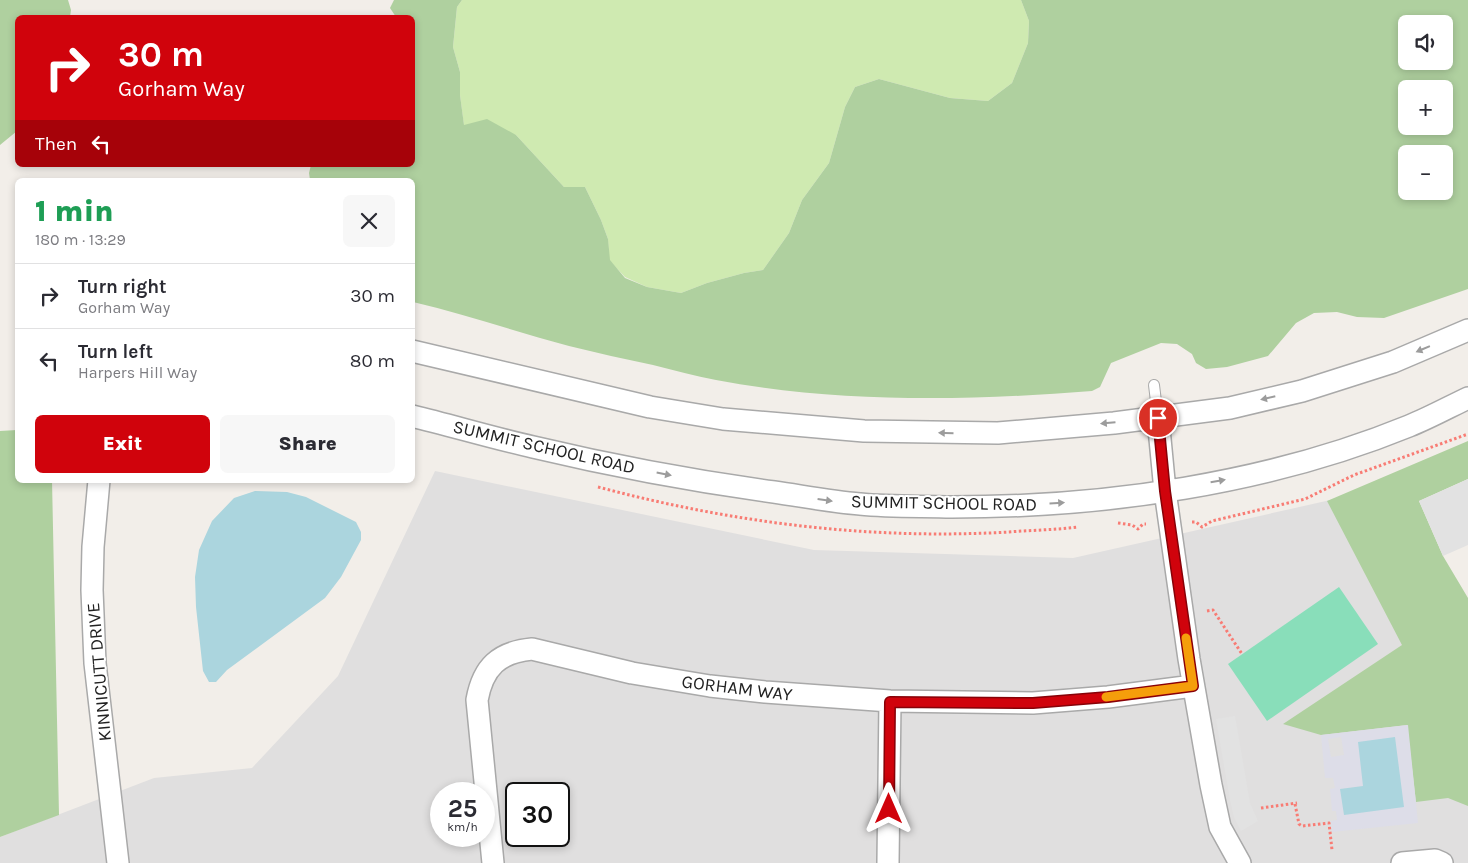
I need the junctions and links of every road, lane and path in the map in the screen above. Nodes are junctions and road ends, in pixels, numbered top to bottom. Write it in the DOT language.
graph roads {
  1 [pos="1468,330"];
  2 [pos="415,352"];
  3 [pos="1154,385"];
  4 [pos="1468,398"];
  5 [pos="415,417"];
  6 [pos="1158,418"];
  7 [pos="1468,434"];
  8 [pos="100,483"];
  9 [pos="1165,491"];
  10 [pos="1196,522"];
  11 [pos="1208,611"];
  12 [pos="1242,654"];
  13 [pos="1193,686"];
  14 [pos="890,702"];
  15 [pos="1261,808"];
  16 [pos="1332,850"];
  17 [pos="118,863"];
  18 [pos="494,863"];
  19 [pos="888,863"];
  20 [pos="1240,863"];
  21 [pos="1402,863"];
  22 [pos="1442,863"];
  1 -- 6 [label="street, one-way"];
  6 -- 2 [label="street, one-way"];
  3 -- 6 [label="lane"];
  9 -- 4 [label="street, SUMMIT SCHOOL ROAD, one-way"];
  5 -- 9 [label="street, SUMMIT SCHOOL ROAD, one-way"];
  6 -- 9 [label="street"];
  7 -- 10 [label="path"];
  8 -- 17 [label="street, KINNICUTT DRIVE"];
  9 -- 13 [label="street"];
  11 -- 12 [label="path"];
  13 -- 14 [label="street, GORHAM WAY"];
  13 -- 20 [label="street"];
  14 -- 18 [label="street, GORHAM WAY"];
  14 -- 19 [label="street"];
  15 -- 16 [label="path"];
  21 -- 22 [label="street"];
}
